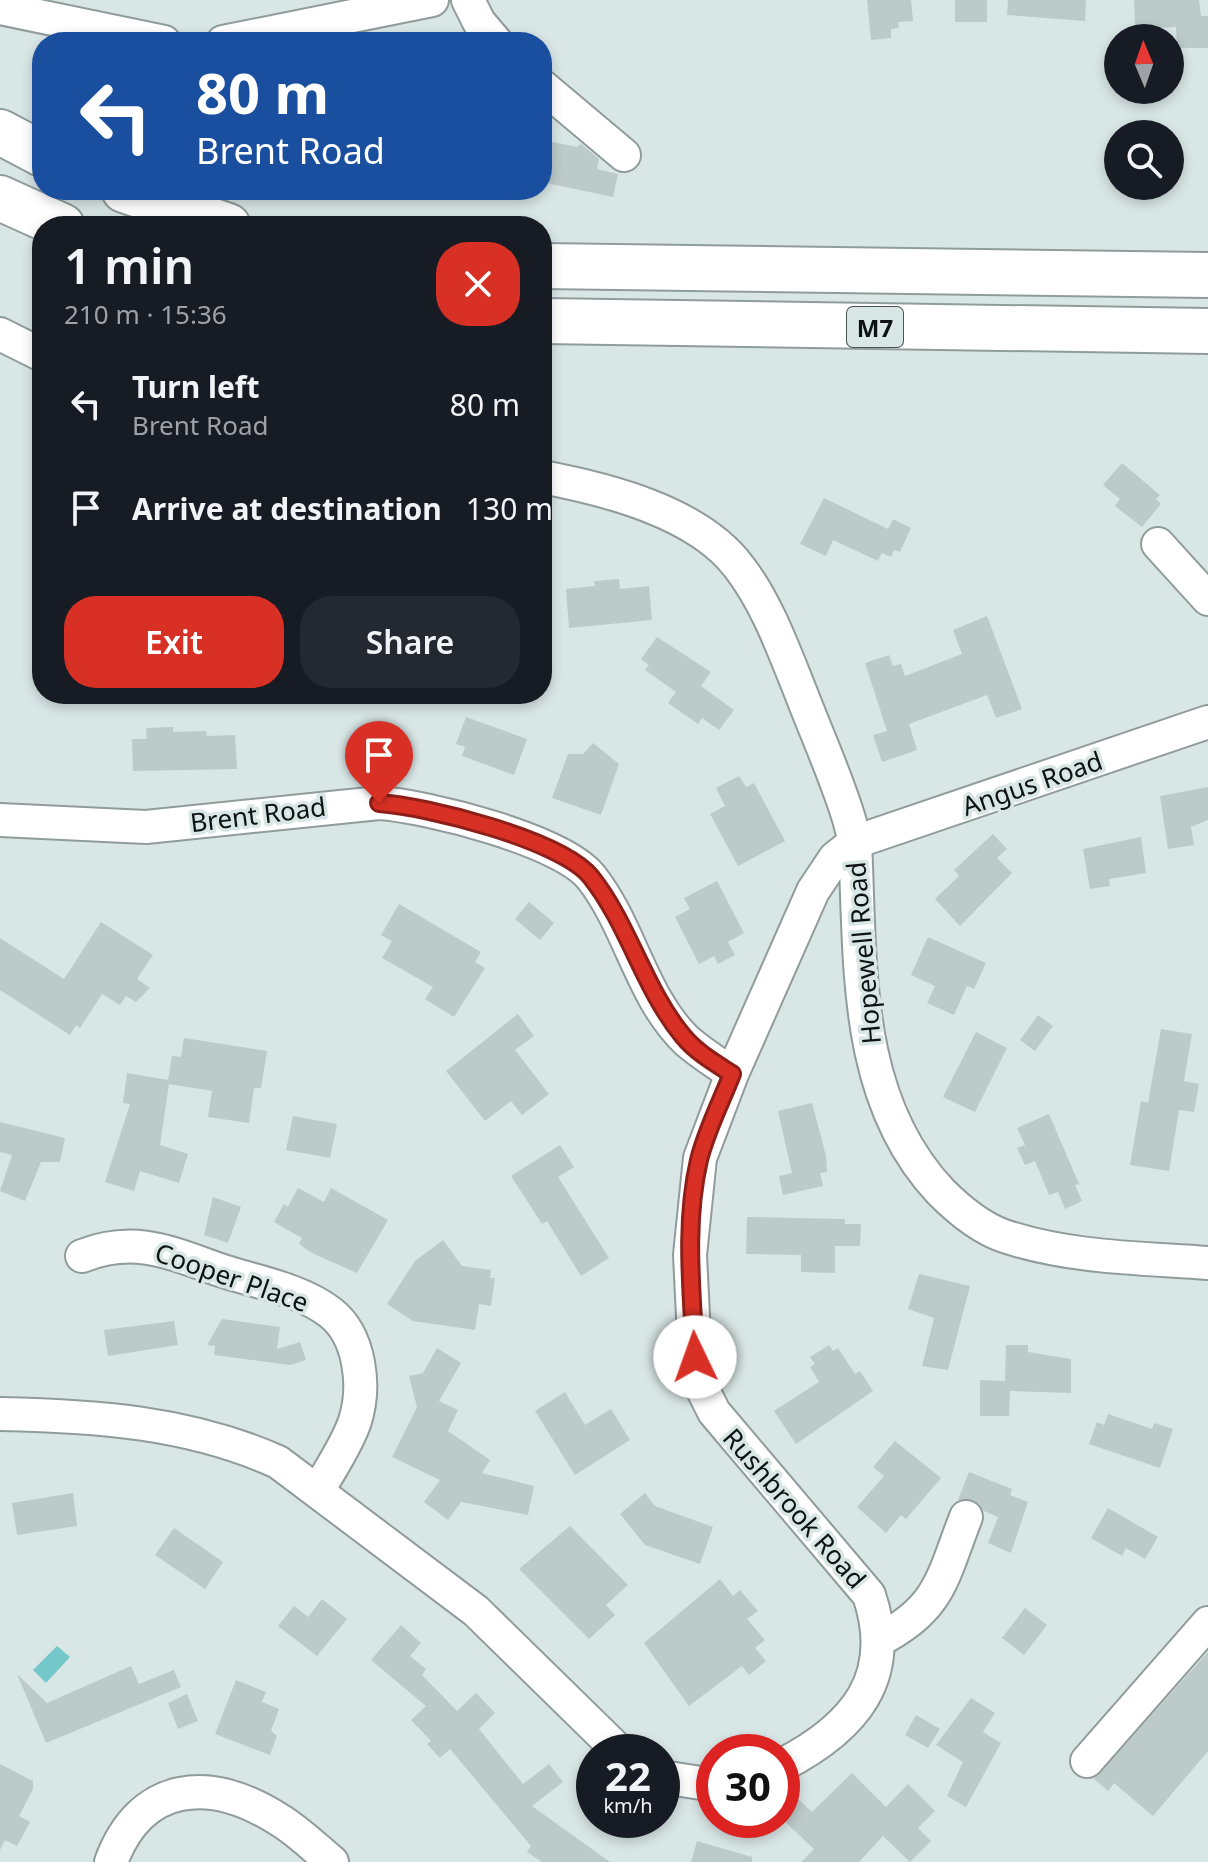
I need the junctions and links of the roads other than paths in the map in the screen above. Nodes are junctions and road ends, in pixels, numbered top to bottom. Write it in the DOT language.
graph roads {
  1 [pos="432,0"];
  2 [pos="468,0"];
  3 [pos="0,8"];
  4 [pos="116,32"];
  5 [pos="273,32"];
  6 [pos="488,32"];
  7 [pos="552,94"];
  8 [pos="0,132"];
  9 [pos="32,149"];
  10 [pos="624,155"];
  11 [pos="0,198"];
  12 [pos="153,200"];
  13 [pos="40,216"];
  14 [pos="199,216"];
  15 [pos="1208,246"];
  16 [pos="552,266"];
  17 [pos="844,271"];
  18 [pos="1208,275"];
  19 [pos="552,321"];
  20 [pos="700,324"];
  21 [pos="1208,331"];
  22 [pos="0,334"];
  23 [pos="32,350"];
  24 [pos="1208,362"];
  25 [pos="552,479"];
  26 [pos="1158,544"];
  27 [pos="1208,599"];
  28 [pos="1208,722"];
  29 [pos="0,820"];
  30 [pos="855,842"];
  31 [pos="732,1074"];
  32 [pos="82,1256"];
  33 [pos="1208,1263"];
  34 [pos="0,1414"];
  35 [pos="318,1491"];
  36 [pos="966,1517"];
  37 [pos="1208,1623"];
  38 [pos="879,1640"];
  39 [pos="602,1734"];
  40 [pos="800,1753"];
  41 [pos="1087,1761"];
  42 [pos="111,1862"];
  43 [pos="332,1862"];
  1 -- 5 [label="street"];
  2 -- 6 [label="street"];
  3 -- 4 [label="street"];
  7 -- 10 [label="street"];
  8 -- 9 [label="highway"];
  11 -- 13 [label="highway"];
  12 -- 14 [label="highway"];
  15 -- 17 [label="highway"];
  16 -- 17 [label="highway, M7"];
  17 -- 18 [label="highway, M7"];
  19 -- 20 [label="highway, M7"];
  20 -- 21 [label="highway, M7"];
  20 -- 24 [label="highway"];
  22 -- 23 [label="street"];
  25 -- 30 [label="street, Hopewell Road"];
  26 -- 27 [label="street"];
  28 -- 30 [label="street, Angus Road"];
  29 -- 31 [label="street, Brent Road"];
  30 -- 31 [label="street, Hopewell Road"];
  30 -- 33 [label="street, Hopewell Road"];
  31 -- 38 [label="street, Rushbrook Road"];
  32 -- 35 [label="street, Cooper Place"];
  34 -- 35 [label="street"];
  35 -- 39 [label="street"];
  36 -- 38 [label="street"];
  37 -- 41 [label="street"];
  38 -- 40 [label="street, Rushbrook Road"];
  42 -- 43 [label="street"];
}
